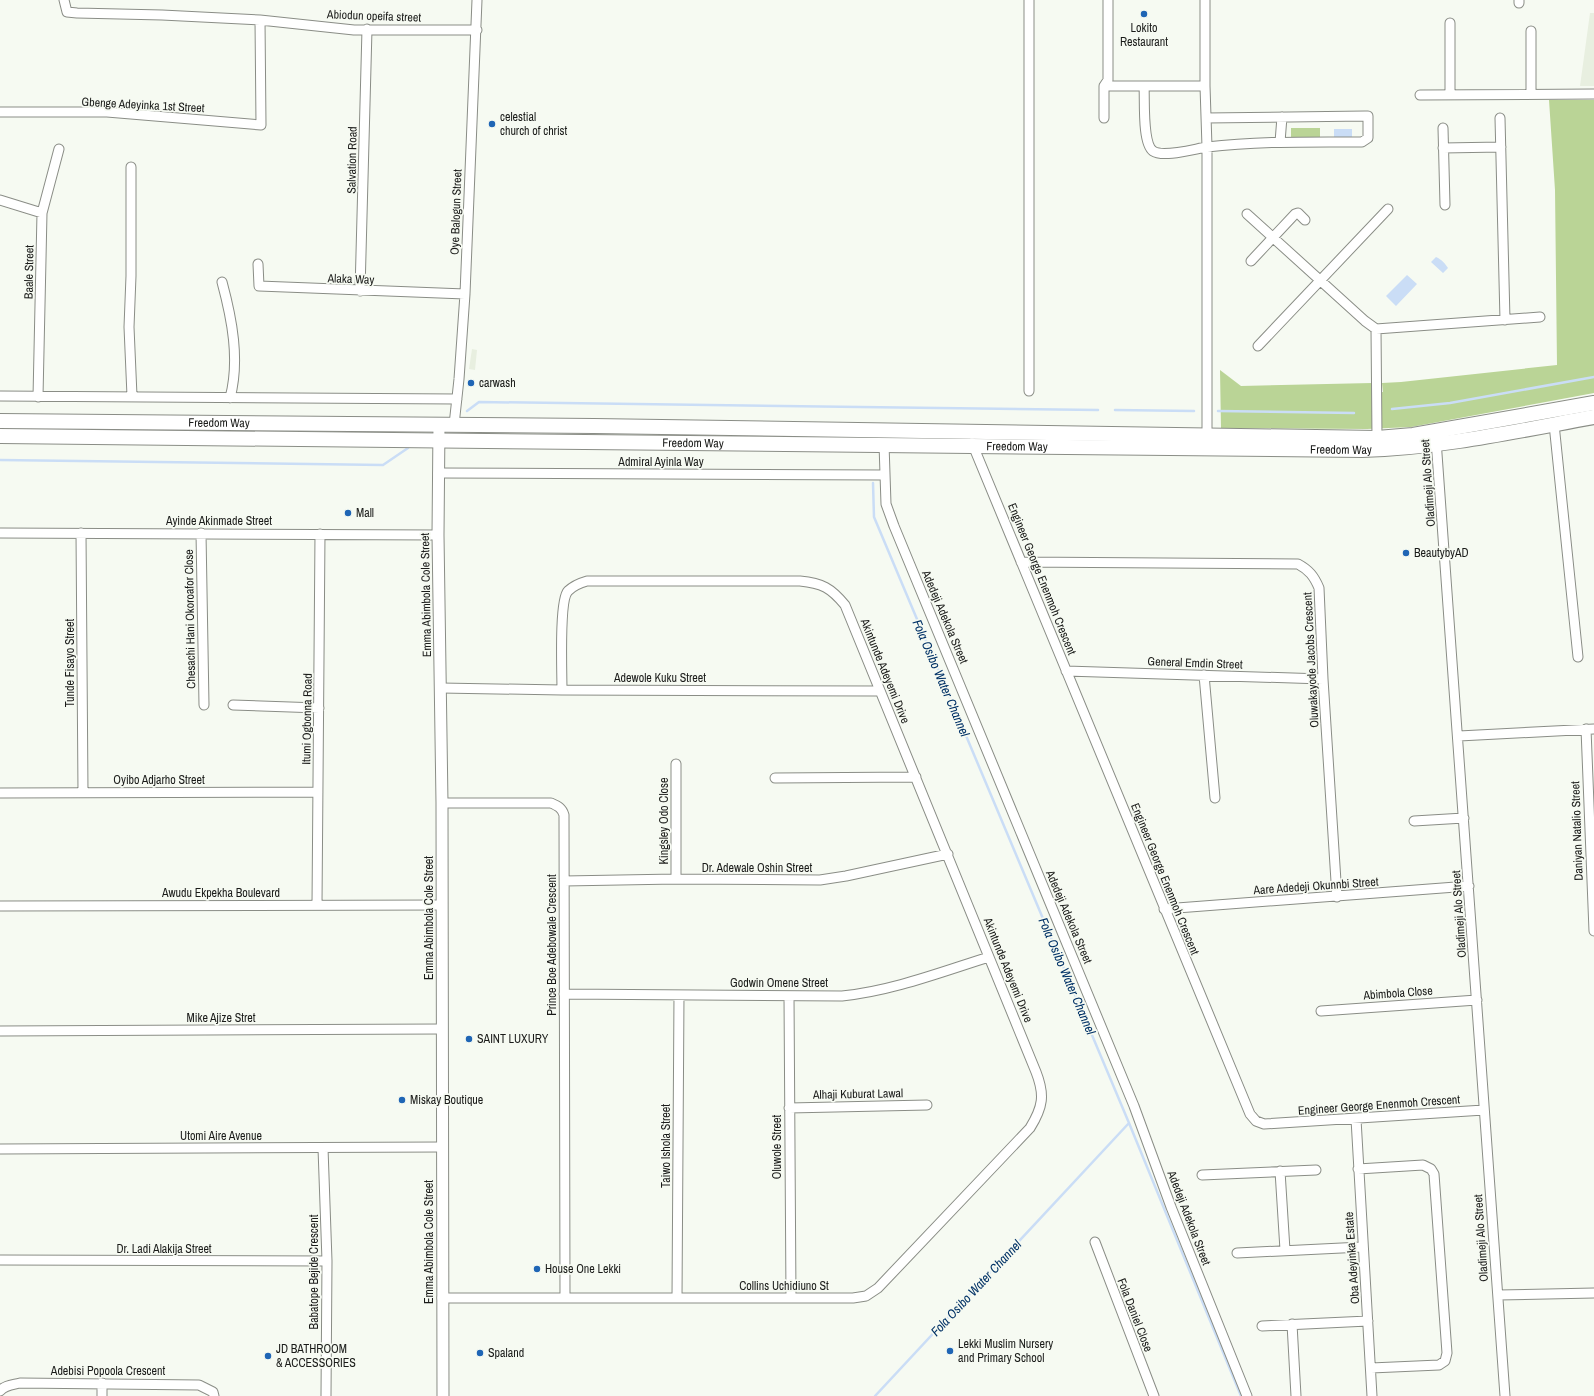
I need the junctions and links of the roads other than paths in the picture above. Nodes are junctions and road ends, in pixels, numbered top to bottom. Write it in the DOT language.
graph roads {
  1 [pos="64,0"];
  2 [pos="477,0"];
  3 [pos="1029,0"];
  4 [pos="1108,0"];
  5 [pos="1205,0"];
  6 [pos="260,20"];
  7 [pos="1450,23"];
  8 [pos="367,29"];
  9 [pos="477,30"];
  10 [pos="1531,30"];
  11 [pos="1104,86"];
  12 [pos="1144,86"];
  13 [pos="1205,86"];
  14 [pos="1450,94"];
  15 [pos="1531,94"];
  16 [pos="1594,94"];
  17 [pos="1420,95"];
  18 [pos="0,112"];
  19 [pos="1282,117"];
  20 [pos="1104,118"];
  21 [pos="1206,118"];
  22 [pos="1500,118"];
  23 [pos="1443,128"];
  24 [pos="1280,142"];
  25 [pos="1207,147"];
  26 [pos="1501,147"];
  27 [pos="1444,148"];
  28 [pos="59,149"];
  29 [pos="130,167"];
  30 [pos="0,200"];
  31 [pos="1445,205"];
  32 [pos="1388,209"];
  33 [pos="42,214"];
  34 [pos="1247,214"];
  35 [pos="1305,220"];
  36 [pos="1273,238"];
  37 [pos="1251,262"];
  38 [pos="258,264"];
  39 [pos="1321,280"];
  40 [pos="222,282"];
  41 [pos="360,291"];
  42 [pos="465,294"];
  43 [pos="1540,317"];
  44 [pos="1505,320"];
  45 [pos="1376,329"];
  46 [pos="1258,346"];
  47 [pos="1029,391"];
  48 [pos="0,396"];
  49 [pos="132,396"];
  50 [pos="38,397"];
  51 [pos="230,398"];
  52 [pos="457,399"];
  53 [pos="1594,403"];
  54 [pos="1594,417"];
  55 [pos="0,421"];
  56 [pos="1554,424"];
  57 [pos="439,425"];
  58 [pos="454,425"];
  59 [pos="966,433"];
  60 [pos="0,436"];
  61 [pos="1206,437"];
  62 [pos="1378,438"];
  63 [pos="1436,438"];
  64 [pos="438,441"];
  65 [pos="884,444"];
  66 [pos="974,447"];
  67 [pos="438,473"];
  68 [pos="884,475"];
  69 [pos="0,533"];
  70 [pos="81,533"];
  71 [pos="201,533"];
  72 [pos="320,534"];
  73 [pos="438,534"];
  74 [pos="1021,562"];
  75 [pos="1578,657"];
  76 [pos="1066,671"];
  77 [pos="1204,676"];
  78 [pos="1323,680"];
  79 [pos="441,688"];
  80 [pos="562,690"];
  81 [pos="880,691"];
  82 [pos="233,704"];
  83 [pos="204,705"];
  84 [pos="319,708"];
  85 [pos="1590,729"];
  86 [pos="1459,736"];
  87 [pos="676,764"];
  88 [pos="916,777"];
  89 [pos="775,778"];
  90 [pos="0,792"];
  91 [pos="83,792"];
  92 [pos="318,792"];
  93 [pos="1215,798"];
  94 [pos="442,803"];
  95 [pos="1464,818"];
  96 [pos="1414,821"];
  97 [pos="948,854"];
  98 [pos="676,879"];
  99 [pos="564,881"];
  100 [pos="1469,886"];
  101 [pos="1337,896"];
  102 [pos="317,905"];
  103 [pos="442,905"];
  104 [pos="0,906"];
  105 [pos="1164,909"];
  106 [pos="1594,931"];
  107 [pos="989,958"];
  108 [pos="564,994"];
  109 [pos="679,995"];
  110 [pos="788,996"];
  111 [pos="1477,1000"];
  112 [pos="1321,1011"];
  113 [pos="442,1029"];
  114 [pos="0,1031"];
  115 [pos="927,1104"];
  116 [pos="1041,1107"];
  117 [pos="789,1108"];
  118 [pos="1484,1110"];
  119 [pos="1356,1119"];
  120 [pos="442,1147"];
  121 [pos="323,1148"];
  122 [pos="0,1149"];
  123 [pos="1358,1169"];
  124 [pos="1316,1170"];
  125 [pos="1280,1171"];
  126 [pos="1202,1175"];
  127 [pos="1095,1242"];
  128 [pos="1362,1247"];
  129 [pos="1285,1250"];
  130 [pos="1237,1253"];
  131 [pos="0,1260"];
  132 [pos="327,1261"];
  133 [pos="1594,1293"];
  134 [pos="1498,1295"];
  135 [pos="442,1298"];
  136 [pos="565,1298"];
  137 [pos="677,1298"];
  138 [pos="791,1298"];
  139 [pos="1368,1321"];
  140 [pos="1292,1324"];
  141 [pos="1262,1326"];
  142 [pos="1371,1368"];
  143 [pos="102,1383"];
  144 [pos="0,1391"];
  145 [pos="102,1396"];
  146 [pos="214,1396"];
  147 [pos="326,1396"];
  148 [pos="443,1396"];
  149 [pos="1154,1396"];
  150 [pos="1246,1396"];
  151 [pos="1296,1396"];
  152 [pos="1372,1396"];
  153 [pos="1505,1396"];
  1 -- 6 [label="street, Abiodun opeifa street"];
  2 -- 9 [label="street, Oye Balogun Street"];
  3 -- 47 [label="street"];
  4 -- 11 [label="street"];
  5 -- 13 [label="street"];
  6 -- 8 [label="street, Abiodun opeifa street"];
  6 -- 18 [label="street, Gbenge Adeyinka 1st Street"];
  7 -- 14 [label="street"];
  8 -- 9 [label="street, Abiodun opeifa street"];
  8 -- 41 [label="street, Salvation Road"];
  9 -- 42 [label="street, Oye Balogun Street"];
  10 -- 15 [label="street"];
  11 -- 12 [label="street"];
  11 -- 20 [label="street"];
  12 -- 13 [label="street"];
  12 -- 25 [label="street"];
  13 -- 21 [label="street"];
  14 -- 15 [label="street"];
  14 -- 17 [label="street"];
  15 -- 16 [label="street"];
  19 -- 21 [label="street"];
  19 -- 24 [label="street"];
  19 -- 24 [label="street"];
  21 -- 25 [label="street"];
  22 -- 26 [label="street"];
  23 -- 27 [label="street"];
  24 -- 25 [label="street"];
  25 -- 61 [label="street"];
  26 -- 27 [label="street"];
  26 -- 44 [label="street"];
  27 -- 31 [label="street"];
  28 -- 33 [label="street, Baale Street"];
  29 -- 49 [label="street"];
  30 -- 33 [label="street"];
  32 -- 39 [label="street"];
  33 -- 50 [label="street, Baale Street"];
  34 -- 36 [label="street"];
  35 -- 36 [label="street"];
  36 -- 37 [label="street"];
  36 -- 39 [label="street"];
  38 -- 41 [label="street, Alaka Way"];
  39 -- 45 [label="street"];
  39 -- 46 [label="street"];
  40 -- 51 [label="street"];
  41 -- 42 [label="street, Alaka Way"];
  42 -- 52 [label="street, Oye Balogun Street"];
  43 -- 44 [label="street"];
  44 -- 45 [label="street"];
  45 -- 62 [label="street"];
  48 -- 50 [label="street"];
  49 -- 50 [label="street"];
  49 -- 51 [label="street"];
  51 -- 52 [label="street"];
  52 -- 58 [label="street, Oye Balogun Street"];
  53 -- 63 [label="main road, Freedom Way"];
  54 -- 56 [label="main road, Freedom Way"];
  55 -- 57 [label="main road, Freedom Way"];
  56 -- 63 [label="main road, Freedom Way"];
  56 -- 75 [label="street"];
  57 -- 58 [label="main road, Freedom Way"];
  57 -- 64 [label="street"];
  58 -- 59 [label="main road, Freedom Way"];
  59 -- 61 [label="main road, Freedom Way"];
  59 -- 66 [label="street, Engineer George Enenmoh Crescent"];
  60 -- 64 [label="main road, Freedom Way"];
  61 -- 62 [label="main road, Freedom Way"];
  62 -- 63 [label="main road, Freedom Way"];
  63 -- 66 [label="main road, Freedom Way"];
  63 -- 86 [label="street, Oladimeji Alo Street"];
  64 -- 65 [label="main road, Freedom Way"];
  64 -- 67 [label="street, Emma Abimbola Cole Street"];
  65 -- 66 [label="main road, Freedom Way"];
  65 -- 68 [label="street, Adedeji Adekola Street"];
  66 -- 74 [label="street, Engineer George Enenmoh Crescent"];
  67 -- 68 [label="street, Admiral Ayinla Way"];
  67 -- 73 [label="street, Emma Abimbola Cole Street"];
  68 -- 150 [label="street, Adedeji Adekola Street"];
  69 -- 70 [label="street, Ayinde Akinmade Street"];
  70 -- 71 [label="street, Ayinde Akinmade Street"];
  70 -- 91 [label="street, Tunde Fisayo Street"];
  71 -- 72 [label="street, Ayinde Akinmade Street"];
  71 -- 83 [label="street, Chesachi Hani Okoroafor Close"];
  72 -- 73 [label="street, Ayinde Akinmade Street"];
  72 -- 84 [label="street, Itumi Ogbonna Road"];
  73 -- 79 [label="street, Emma Abimbola Cole Street"];
  74 -- 76 [label="street, Engineer George Enenmoh Crescent"];
  74 -- 78 [label="street, Oluwakayode Jacobs Crescent"];
  76 -- 77 [label="street, General Emdin Street"];
  76 -- 105 [label="street, Engineer George Enenmoh Crescent"];
  77 -- 78 [label="street, General Emdin Street"];
  77 -- 93 [label="street"];
  78 -- 101 [label="street, Oluwakayode Jacobs Crescent"];
  79 -- 80 [label="street, Adewole Kuku Street"];
  79 -- 94 [label="street, Emma Abimbola Cole Street"];
  80 -- 81 [label="street, Adewole Kuku Street"];
  80 -- 81 [label="street, Akintunde Adeyemi Drive"];
  81 -- 88 [label="street, Akintunde Adeyemi Drive"];
  82 -- 84 [label="street"];
  84 -- 92 [label="street, Itumi Ogbonna Road"];
  85 -- 86 [label="street"];
  85 -- 106 [label="street, Daniyan Natalio Street"];
  86 -- 95 [label="street, Oladimeji Alo Street"];
  87 -- 98 [label="street, Kingsley Odo Close"];
  88 -- 89 [label="street"];
  88 -- 97 [label="street, Akintunde Adeyemi Drive"];
  90 -- 91 [label="street, Oyibo Adjarho Street"];
  91 -- 92 [label="street, Oyibo Adjarho Street"];
  92 -- 102 [label="street, Itumi Ogbonna Road"];
  94 -- 99 [label="street, Prince Boe Adebowale Crescent"];
  94 -- 103 [label="street, Emma Abimbola Cole Street"];
  95 -- 96 [label="street"];
  95 -- 100 [label="street, Oladimeji Alo Street"];
  97 -- 98 [label="street, Dr. Adewale Oshin Street"];
  97 -- 107 [label="street, Akintunde Adeyemi Drive"];
  98 -- 99 [label="street, Dr. Adewale Oshin Street"];
  99 -- 108 [label="street, Prince Boe Adebowale Crescent"];
  100 -- 101 [label="street, Aare Adedeji Okunnbi Street"];
  100 -- 111 [label="street, Oladimeji Alo Street"];
  101 -- 105 [label="street, Aare Adedeji Okunnbi Street"];
  102 -- 103 [label="street, Awudu Ekpekha Boulevard"];
  102 -- 104 [label="street, Awudu Ekpekha Boulevard"];
  103 -- 113 [label="street, Emma Abimbola Cole Street"];
  105 -- 119 [label="street, Engineer George Enenmoh Crescent"];
  107 -- 110 [label="street, Godwin Omene Street"];
  107 -- 116 [label="street, Akintunde Adeyemi Drive"];
  108 -- 109 [label="street, Godwin Omene Street"];
  108 -- 136 [label="street, Prince Boe Adebowale Crescent"];
  109 -- 110 [label="street, Godwin Omene Street"];
  109 -- 137 [label="street, Taiwo Ishola Street"];
  110 -- 117 [label="street, Oluwole Street"];
  111 -- 112 [label="street, Abimbola Close"];
  111 -- 118 [label="street, Oladimeji Alo Street"];
  113 -- 114 [label="street, Mike Ajize Stret"];
  113 -- 120 [label="street, Emma Abimbola Cole Street"];
  115 -- 117 [label="street, Alhaji Kuburat Lawal"];
  116 -- 138 [label="street, Collins Uchidiuno St"];
  117 -- 138 [label="street, Oluwole Street"];
  118 -- 119 [label="street, Engineer George Enenmoh Crescent"];
  118 -- 134 [label="street, Oladimeji Alo Street"];
  119 -- 123 [label="street, Oba Adeyinka Estate"];
  120 -- 121 [label="street, Utomi Aire Avenue"];
  120 -- 135 [label="street, Emma Abimbola Cole Street"];
  121 -- 122 [label="street, Utomi Aire Avenue"];
  121 -- 132 [label="street, Babatope Bejide Crescent"];
  123 -- 128 [label="street, Oba Adeyinka Estate"];
  123 -- 142 [label="street"];
  124 -- 125 [label="street"];
  125 -- 126 [label="street"];
  125 -- 129 [label="street"];
  127 -- 149 [label="street, Fola Daniel Close"];
  128 -- 129 [label="street"];
  128 -- 139 [label="street, Oba Adeyinka Estate"];
  129 -- 130 [label="street"];
  131 -- 132 [label="street, Dr. Ladi Alakija Street"];
  132 -- 147 [label="street, Babatope Bejide Crescent"];
  133 -- 134 [label="street"];
  134 -- 153 [label="street, Oladimeji Alo Street"];
  135 -- 136 [label="street, Collins Uchidiuno St"];
  135 -- 148 [label="street, Emma Abimbola Cole Street"];
  136 -- 137 [label="street, Collins Uchidiuno St"];
  137 -- 138 [label="street, Collins Uchidiuno St"];
  139 -- 140 [label="street"];
  139 -- 142 [label="street, Oba Adeyinka Estate"];
  140 -- 141 [label="street"];
  140 -- 151 [label="street"];
  142 -- 152 [label="street, Oba Adeyinka Estate"];
  143 -- 144 [label="street, Adebisi Popoola Crescent"];
  143 -- 145 [label="street"];
  143 -- 146 [label="street, Adebisi Popoola Crescent"];
}
